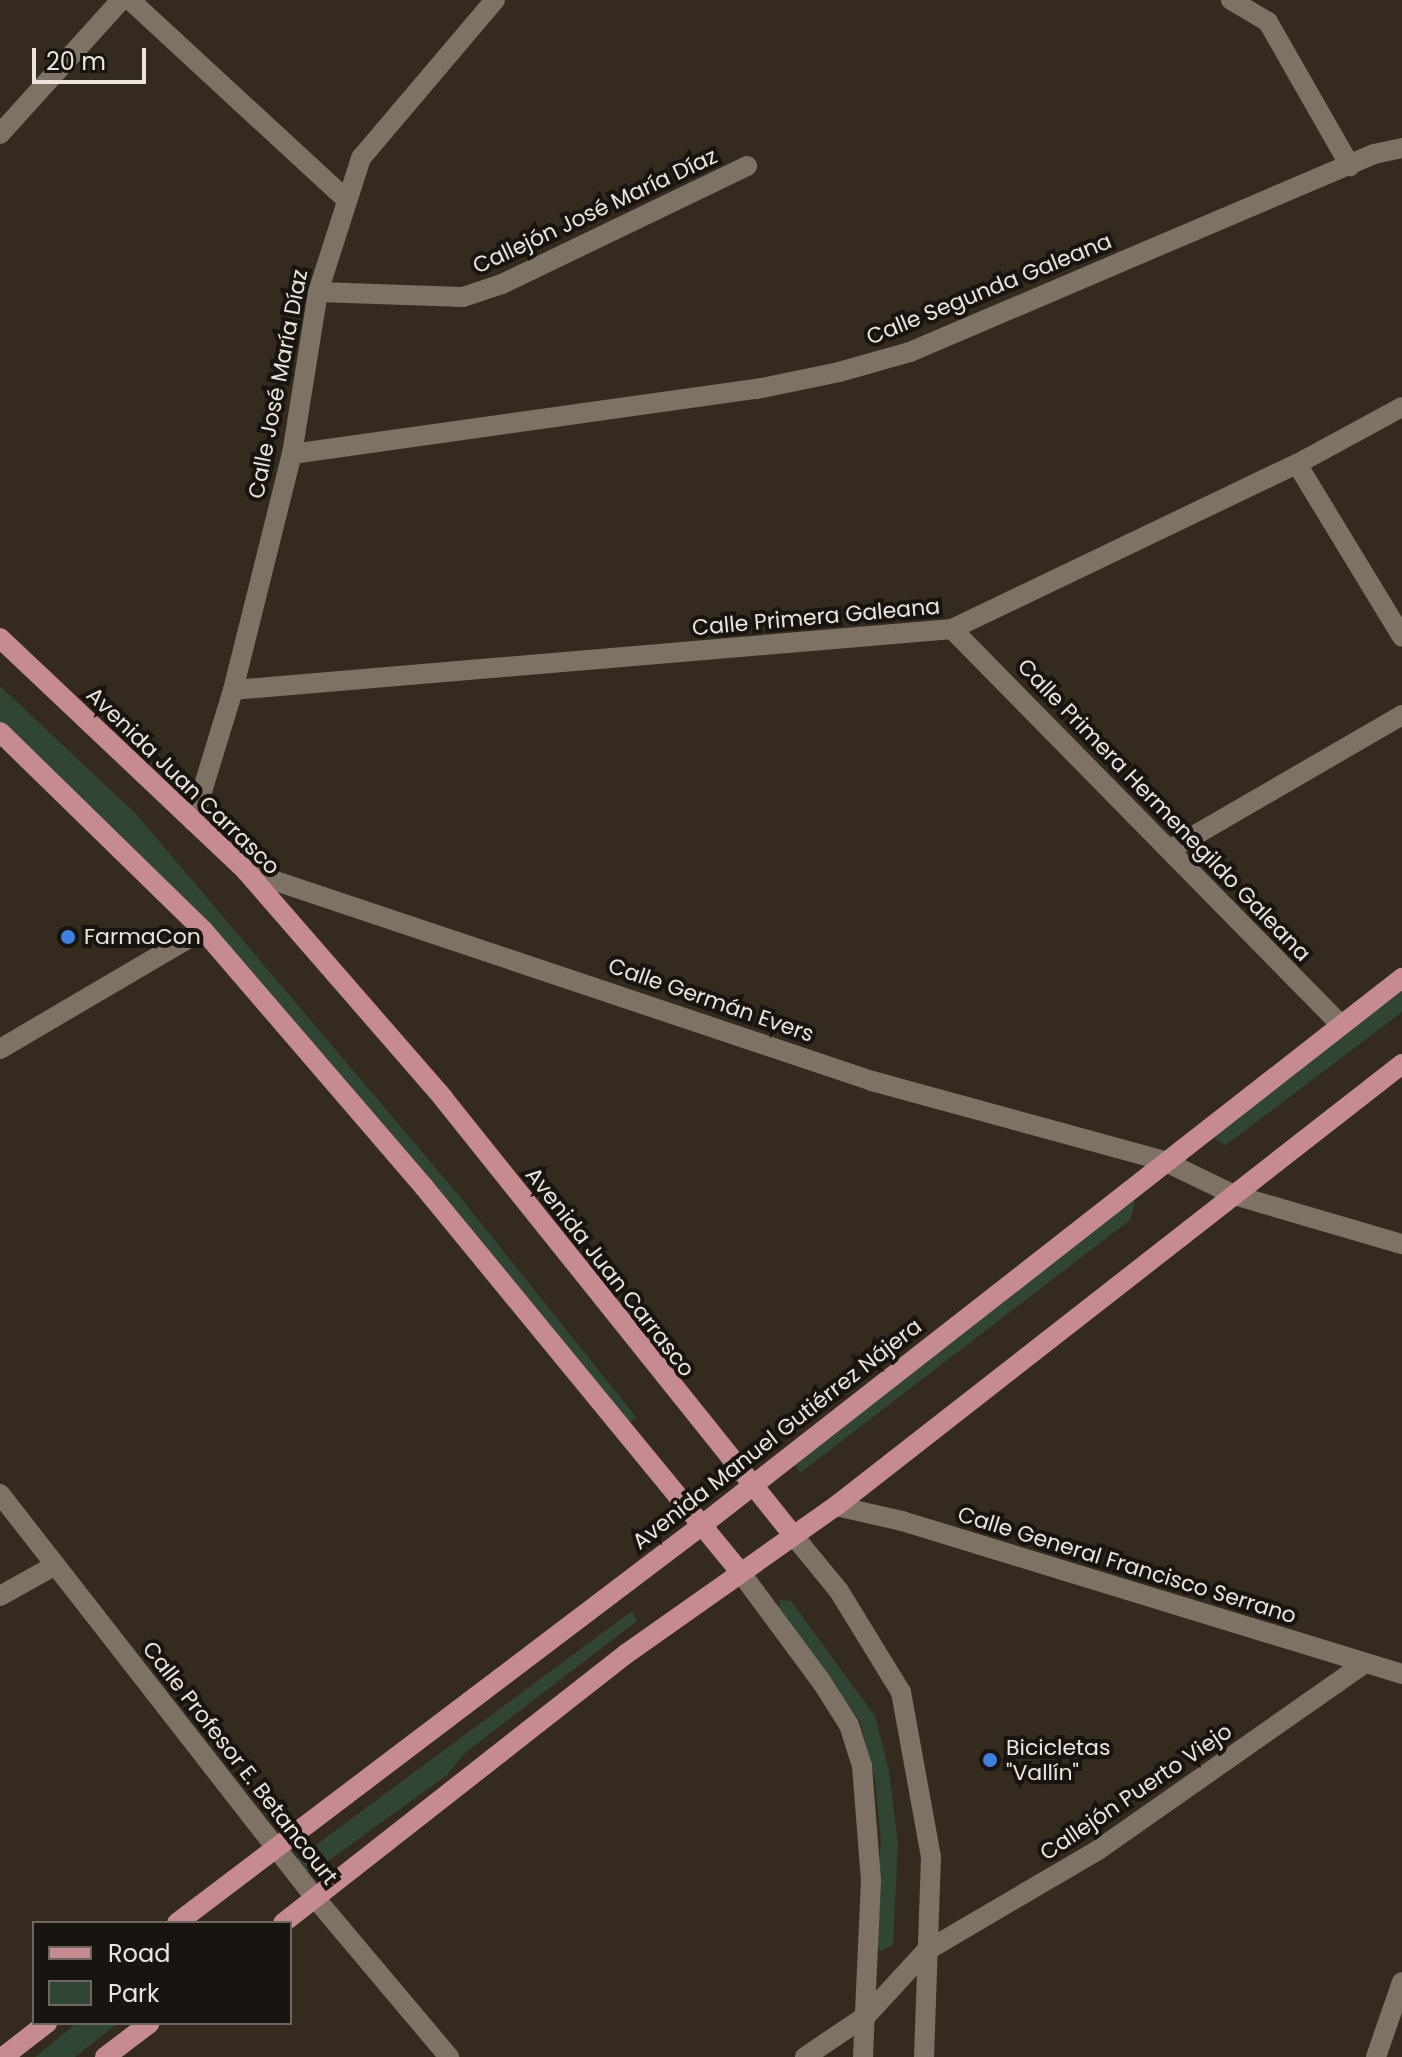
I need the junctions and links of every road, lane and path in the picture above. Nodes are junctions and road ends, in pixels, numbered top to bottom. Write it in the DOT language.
graph roads {
  1 [pos="121,0"];
  2 [pos="130,0"];
  3 [pos="495,0"];
  4 [pos="1231,0"];
  5 [pos="0,134"];
  6 [pos="1402,148"];
  7 [pos="747,166"];
  8 [pos="1350,166"];
  9 [pos="346,199"];
  10 [pos="318,292"];
  11 [pos="1402,407"];
  12 [pos="292,454"];
  13 [pos="1297,464"];
  14 [pos="952,629"];
  15 [pos="1402,637"];
  16 [pos="0,638"];
  17 [pos="233,690"];
  18 [pos="1402,715"];
  19 [pos="0,732"];
  20 [pos="193,821"];
  21 [pos="1171,849"];
  22 [pos="246,871"];
  23 [pos="203,930"];
  24 [pos="1402,978"];
  25 [pos="1341,1025"];
  26 [pos="0,1049"];
  27 [pos="1402,1064"];
  28 [pos="1164,1161"];
  29 [pos="1234,1195"];
  30 [pos="1402,1244"];
  31 [pos="751,1486"];
  32 [pos="0,1494"];
  33 [pos="836,1506"];
  34 [pos="701,1526"];
  35 [pos="793,1535"];
  36 [pos="54,1566"];
  37 [pos="741,1573"];
  38 [pos="0,1596"];
  39 [pos="1365,1663"];
  40 [pos="1402,1674"];
  41 [pos="276,1847"];
  42 [pos="316,1899"];
  43 [pos="180,1921"];
  44 [pos="286,1921"];
  45 [pos="926,1951"];
  46 [pos="1402,1982"];
  47 [pos="867,2015"];
  48 [pos="44,2025"];
  49 [pos="147,2025"];
  50 [pos="1394,2031"];
  51 [pos="3,2057"];
  52 [pos="105,2057"];
  53 [pos="449,2057"];
  54 [pos="805,2057"];
  55 [pos="863,2057"];
  56 [pos="924,2057"];
  57 [pos="1376,2057"];
  1 -- 5 [label="street"];
  2 -- 9 [label="street"];
  3 -- 9 [label="street, Calle José María Díaz"];
  4 -- 8 [label="street"];
  6 -- 8 [label="street, Calle Segunda Galeana"];
  7 -- 10 [label="street, Callejón José María Díaz"];
  8 -- 12 [label="street, Calle Segunda Galeana"];
  9 -- 10 [label="street, Calle José María Díaz"];
  10 -- 12 [label="street, Calle José María Díaz"];
  11 -- 13 [label="street, Calle Primera Galeana"];
  12 -- 17 [label="street, Calle José María Díaz"];
  13 -- 14 [label="street, Calle Primera Galeana"];
  13 -- 15 [label="street"];
  14 -- 17 [label="street, Calle Primera Galeana"];
  14 -- 21 [label="street, Calle Primera Hermenegildo Galeana"];
  16 -- 20 [label="main road, Avenida Juan Carrasco"];
  17 -- 20 [label="street, Calle José María Díaz"];
  18 -- 21 [label="street"];
  19 -- 23 [label="main road"];
  20 -- 22 [label="main road, Avenida Juan Carrasco"];
  21 -- 25 [label="street, Calle Primera Hermenegildo Galeana"];
  22 -- 28 [label="street, Calle Germán Evers"];
  22 -- 31 [label="main road, Avenida Juan Carrasco"];
  23 -- 26 [label="street"];
  23 -- 34 [label="main road"];
  24 -- 25 [label="main road, Avenida Manuel Gutiérrez Nájera"];
  25 -- 28 [label="main road, Avenida Manuel Gutiérrez Nájera"];
  27 -- 29 [label="main road"];
  28 -- 29 [label="street, Calle Germán Evers"];
  28 -- 31 [label="main road, Avenida Manuel Gutiérrez Nájera"];
  29 -- 30 [label="street"];
  29 -- 33 [label="main road"];
  31 -- 34 [label="main road, Avenida Manuel Gutiérrez Nájera"];
  31 -- 35 [label="main road, Avenida Juan Carrasco"];
  32 -- 36 [label="street, Calle Profesor E. Betancourt"];
  33 -- 35 [label="main road"];
  33 -- 39 [label="street, Calle General Francisco Serrano"];
  34 -- 37 [label="main road"];
  34 -- 41 [label="main road, Avenida Manuel Gutiérrez Nájera"];
  35 -- 37 [label="main road"];
  35 -- 45 [label="street, Avenida Juan Carrasco"];
  36 -- 38 [label="street"];
  36 -- 41 [label="street, Calle Profesor E. Betancourt"];
  37 -- 42 [label="main road"];
  37 -- 47 [label="street"];
  39 -- 40 [label="street, Calle General Francisco Serrano"];
  39 -- 45 [label="street, Callejón Puerto Viejo"];
  41 -- 42 [label="street, Calle Profesor E. Betancourt"];
  41 -- 43 [label="main road, Avenida Manuel Gutiérrez Nájera"];
  42 -- 44 [label="main road"];
  42 -- 53 [label="street, Calle Profesor E. Betancourt"];
  45 -- 47 [label="street, Callejón Puerto Viejo"];
  45 -- 56 [label="street, Avenida Juan Carrasco"];
  46 -- 50 [label="street"];
  47 -- 54 [label="street, Callejón Puerto Viejo"];
  47 -- 55 [label="street"];
  48 -- 51 [label="main road"];
  49 -- 52 [label="main road"];
  50 -- 57 [label="street"];
}
